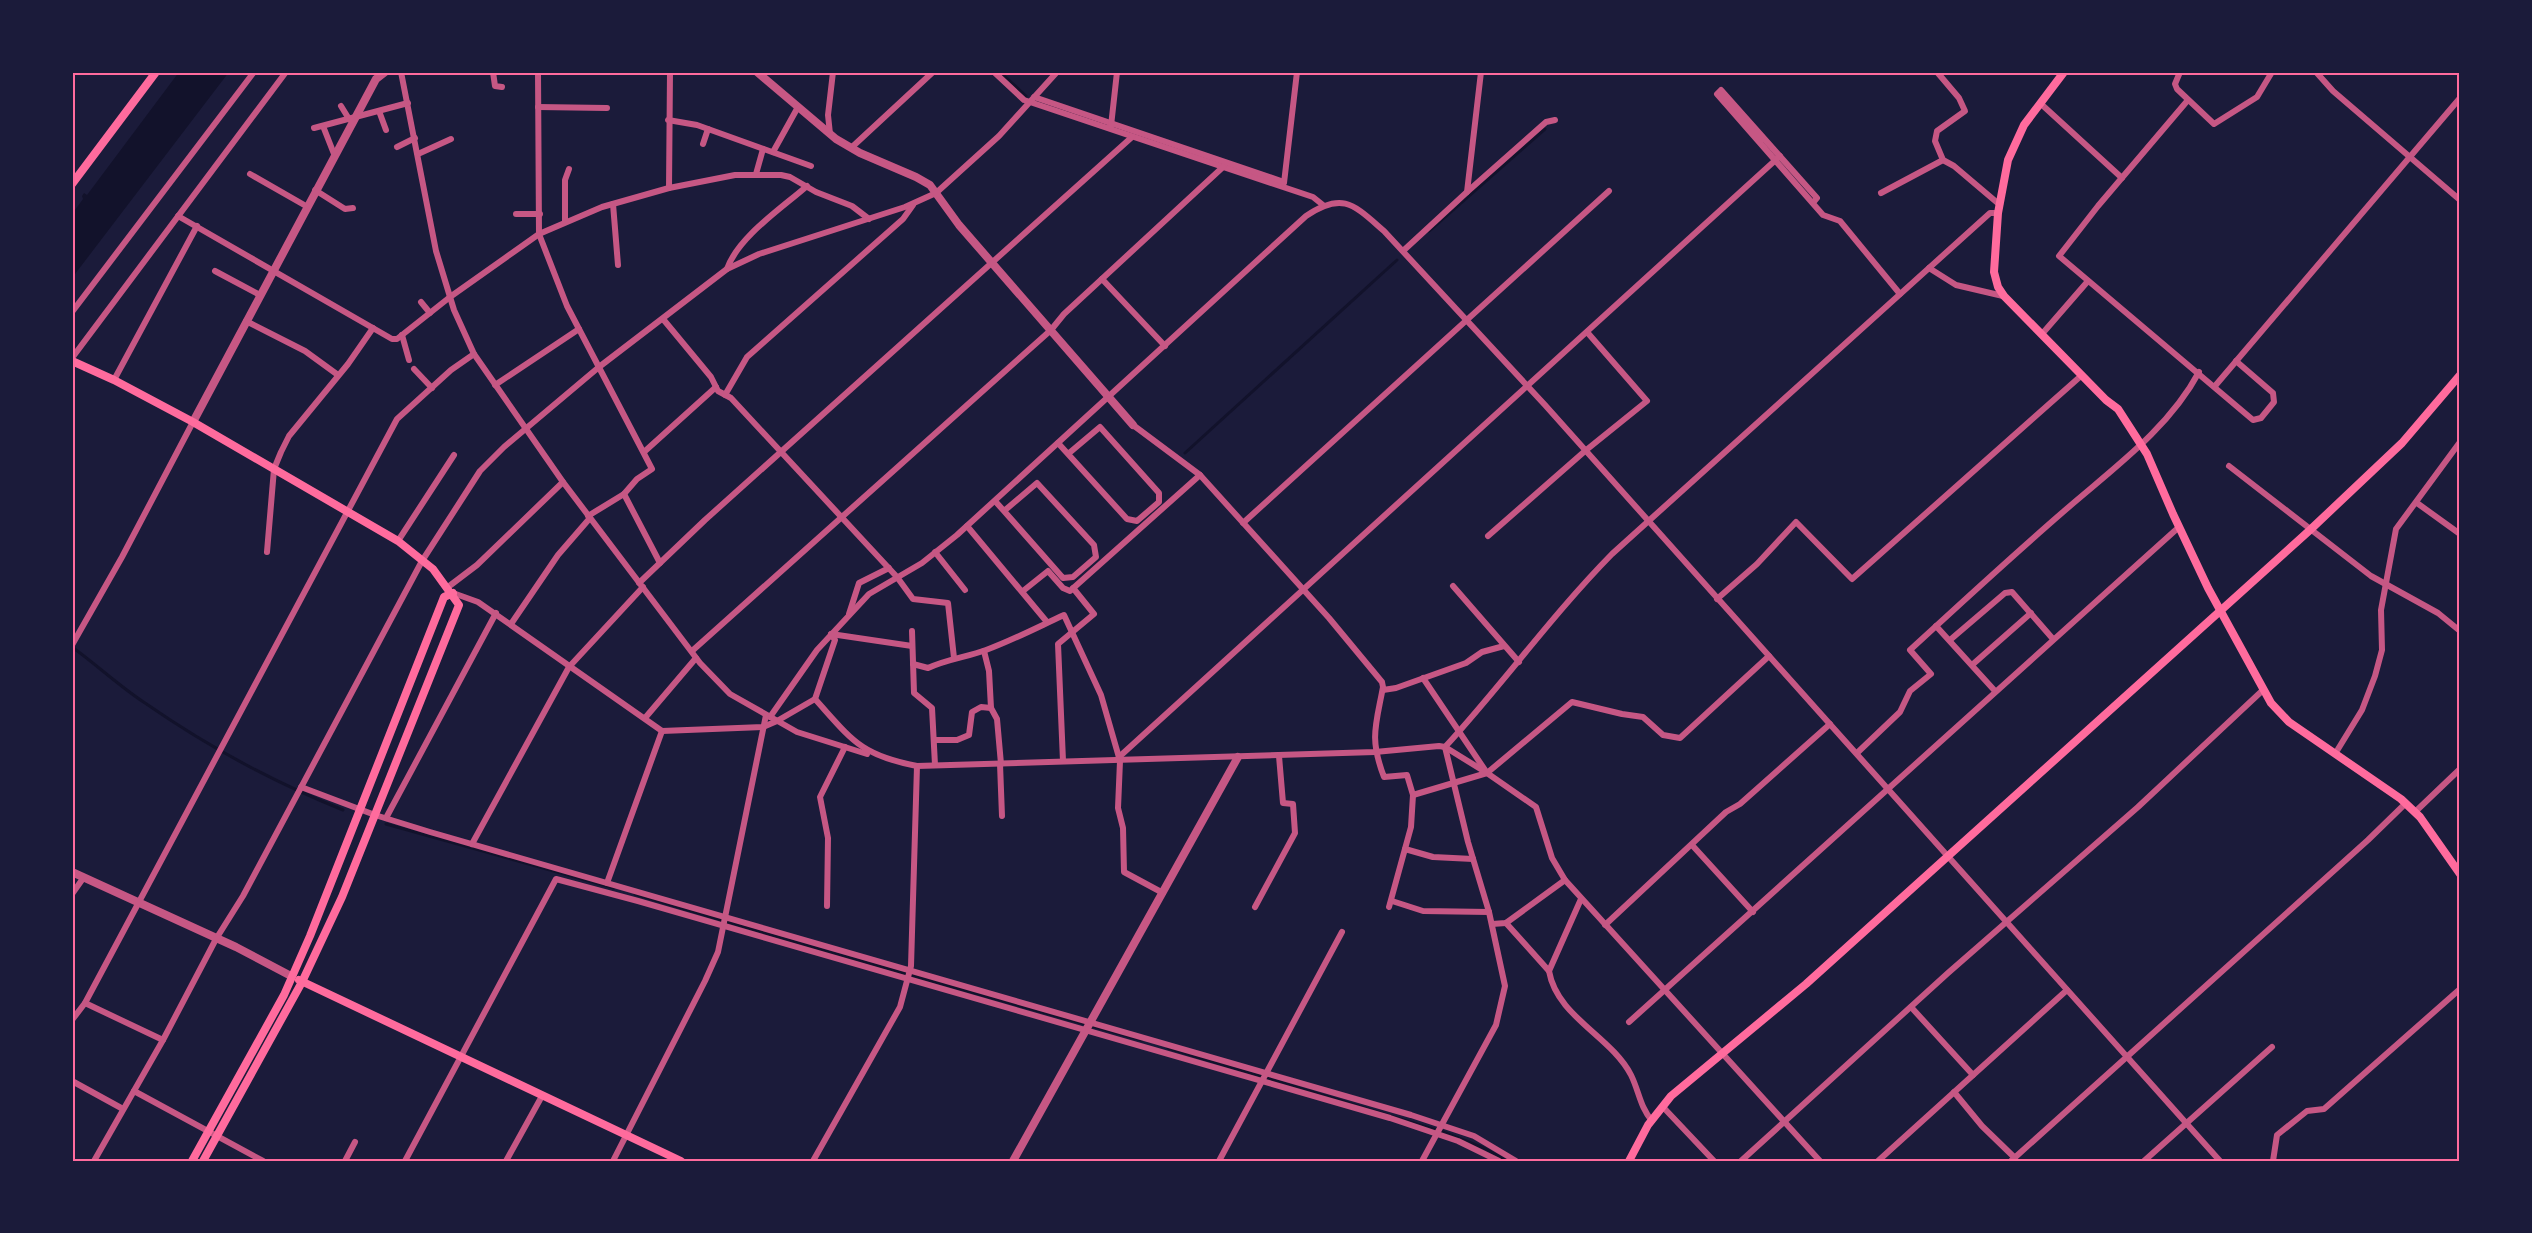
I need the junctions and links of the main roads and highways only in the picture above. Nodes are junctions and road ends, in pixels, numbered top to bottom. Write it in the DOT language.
graph roads {
  1 [pos="156,72"];
  2 [pos="2064,72"];
  3 [pos="72,184"];
  4 [pos="72,359"];
  5 [pos="2460,375"];
  6 [pos="450,590"];
  7 [pos="2220,611"];
  8 [pos="2460,874"];
  9 [pos="291,976"];
  10 [pos="302,982"];
  11 [pos="192,1161"];
  12 [pos="203,1161"];
  13 [pos="681,1161"];
  14 [pos="1629,1161"];
  1 -- 3 [label="main road"];
  2 -- 7 [label="main road"];
  4 -- 6 [label="main road"];
  5 -- 7 [label="main road"];
  6 -- 9 [label="main road"];
  6 -- 10 [label="main road"];
  7 -- 8 [label="main road"];
  7 -- 14 [label="main road"];
  9 -- 10 [label="main road"];
  9 -- 11 [label="main road"];
  10 -- 12 [label="main road"];
  10 -- 13 [label="main road"];
}
